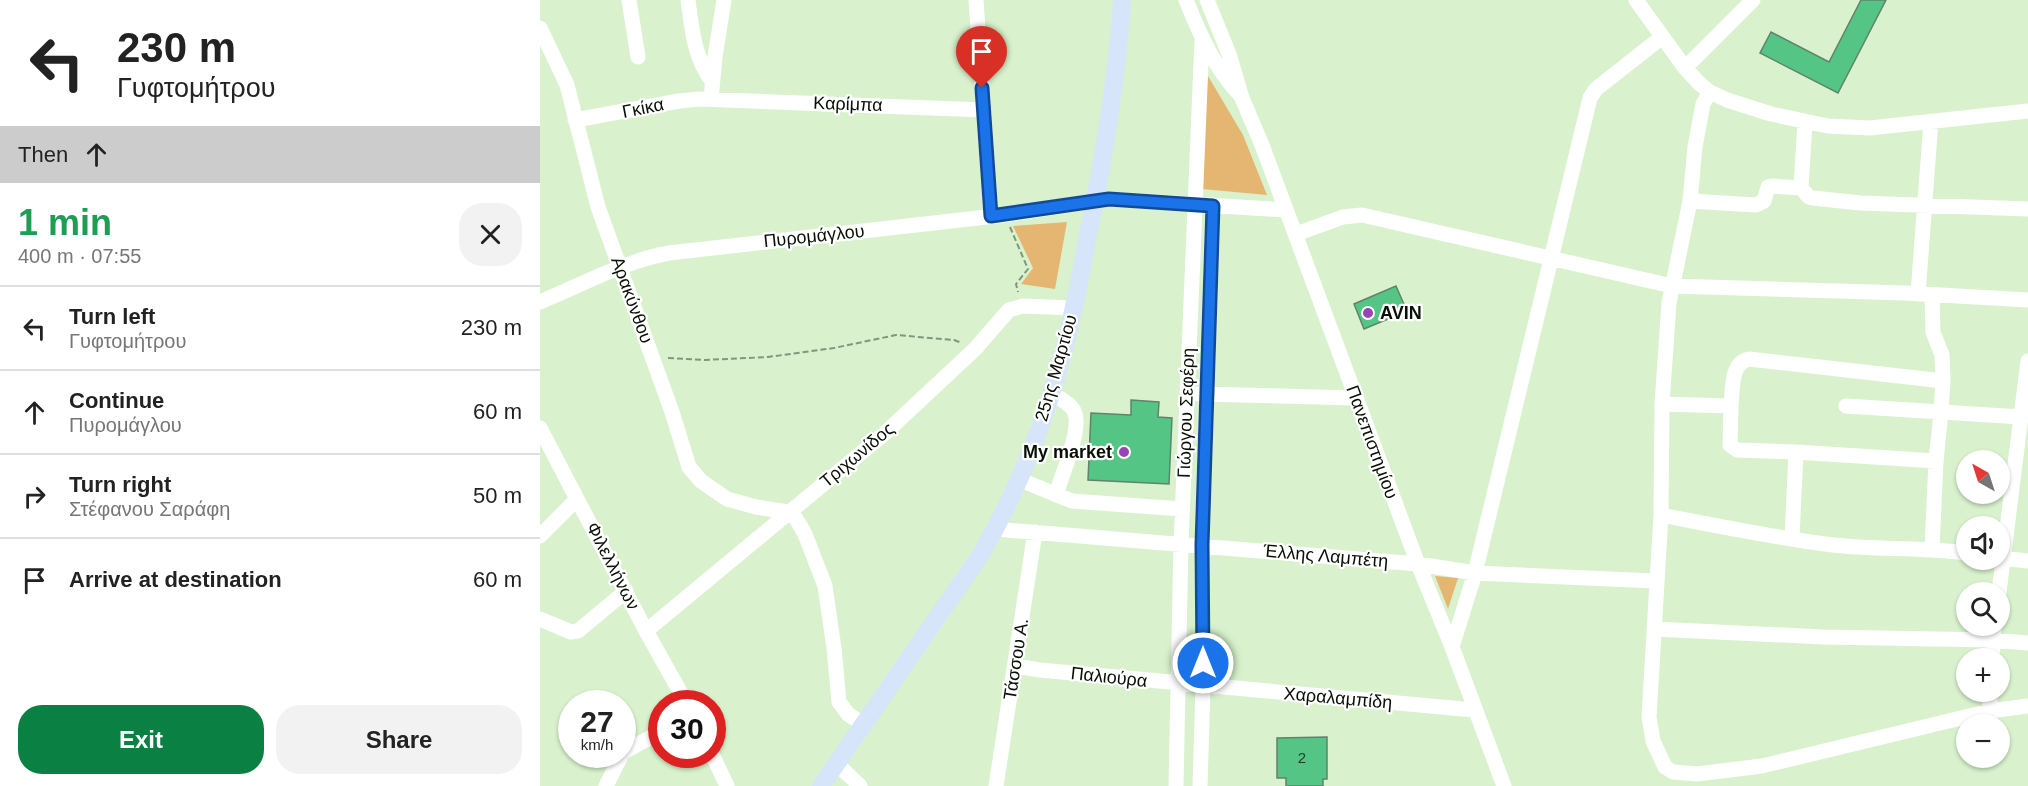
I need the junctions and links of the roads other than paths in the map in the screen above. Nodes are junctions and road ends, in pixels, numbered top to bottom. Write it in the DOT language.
graph roads {
  1 [pos="629,0"];
  2 [pos="688,0"];
  3 [pos="724,0"];
  4 [pos="976,0"];
  5 [pos="1122,0"];
  6 [pos="1186,0"];
  7 [pos="1207,0"];
  8 [pos="1636,0"];
  9 [pos="1752,0"];
  10 [pos="540,28"];
  11 [pos="1662,37"];
  12 [pos="1202,39"];
  13 [pos="638,57"];
  14 [pos="1685,68"];
  15 [pos="712,81"];
  16 [pos="1710,92"];
  17 [pos="1242,98"];
  18 [pos="711,99"];
  19 [pos="984,110"];
  20 [pos="2028,111"];
  21 [pos="575,120"];
  22 [pos="1931,121"];
  23 [pos="1805,122"];
  24 [pos="1801,188"];
  25 [pos="1095,200"];
  26 [pos="1690,201"];
  27 [pos="1195,204"];
  28 [pos="1925,205"];
  29 [pos="1213,206"];
  30 [pos="2028,209"];
  31 [pos="1286,210"];
  32 [pos="998,215"];
  33 [pos="1296,234"];
  34 [pos="1551,257"];
  35 [pos="620,268"];
  36 [pos="1672,286"];
  37 [pos="1925,294"];
  38 [pos="2028,300"];
  39 [pos="540,302"];
  40 [pos="1073,308"];
  41 [pos="2028,361"];
  42 [pos="1943,381"];
  43 [pos="1051,393"];
  44 [pos="1187,394"];
  45 [pos="1207,394"];
  46 [pos="1356,398"];
  47 [pos="1662,404"];
  48 [pos="1731,406"];
  49 [pos="1846,406"];
  50 [pos="1941,412"];
  51 [pos="2021,417"];
  52 [pos="540,428"];
  53 [pos="1796,452"];
  54 [pos="1936,461"];
  55 [pos="1018,479"];
  56 [pos="1056,495"];
  57 [pos="578,499"];
  58 [pos="1182,509"];
  59 [pos="787,512"];
  60 [pos="1661,515"];
  61 [pos="2007,516"];
  62 [pos="995,529"];
  63 [pos="1035,532"];
  64 [pos="540,536"];
  65 [pos="1792,538"];
  66 [pos="1181,543"];
  67 [pos="1202,545"];
  68 [pos="1932,548"];
  69 [pos="1956,552"];
  70 [pos="2010,559"];
  71 [pos="2028,561"];
  72 [pos="1418,564"];
  73 [pos="1475,573"];
  74 [pos="1656,581"];
  75 [pos="626,591"];
  76 [pos="540,619"];
  77 [pos="1654,629"];
  78 [pos="646,631"];
  79 [pos="1956,634"];
  80 [pos="2003,636"];
  81 [pos="2028,644"];
  82 [pos="1452,647"];
  83 [pos="1015,666"];
  84 [pos="1179,684"];
  85 [pos="1203,687"];
  86 [pos="679,690"];
  87 [pos="1990,702"];
  88 [pos="2028,706"];
  89 [pos="1474,710"];
  90 [pos="1990,711"];
  91 [pos="864,725"];
  92 [pos="837,764"];
  93 [pos="615,768"];
  94 [pos="719,768"];
  95 [pos="606,786"];
  96 [pos="727,786"];
  97 [pos="822,786"];
  98 [pos="860,786"];
  99 [pos="996,786"];
  100 [pos="1176,786"];
  101 [pos="1200,786"];
  102 [pos="1504,786"];
  1 -- 13 [label="street"];
  2 -- 15 [label="street"];
  3 -- 15 [label="street"];
  4 -- 19 [label="street"];
  5 -- 25 [label="main road, 25ης Μαρτίου"];
  6 -- 12 [label="street, Πανεπιστημίου"];
  7 -- 17 [label="street, Πανεπιστημίου"];
  8 -- 11 [label="street"];
  9 -- 14 [label="street"];
  10 -- 21 [label="street, Αρακύνθου"];
  11 -- 14 [label="street"];
  11 -- 34 [label="street"];
  12 -- 17 [label="street, Πανεπιστημίου"];
  12 -- 27 [label="street, Γιώργου Σεφέρη"];
  14 -- 16 [label="street"];
  15 -- 18 [label="street"];
  16 -- 23 [label="street"];
  16 -- 26 [label="street"];
  17 -- 31 [label="street, Πανεπιστημίου"];
  18 -- 19 [label="street, Καρίμπα"];
  18 -- 21 [label="street, Γκίκα"];
  19 -- 32 [label="street"];
  20 -- 22 [label="street"];
  21 -- 35 [label="street, Αρακύνθου"];
  22 -- 23 [label="street"];
  22 -- 28 [label="street"];
  23 -- 24 [label="street"];
  24 -- 26 [label="street"];
  24 -- 28 [label="street"];
  25 -- 27 [label="street, Πυρομάγλου"];
  25 -- 32 [label="street, Πυρομάγλου"];
  25 -- 40 [label="main road, 25ης Μαρτίου"];
  26 -- 36 [label="street"];
  27 -- 29 [label="street, Πυρομάγλου"];
  27 -- 44 [label="street, Γιώργου Σεφέρη"];
  28 -- 30 [label="street"];
  28 -- 37 [label="street"];
  29 -- 31 [label="street, Πυρομάγλου"];
  29 -- 45 [label="street, Γιώργου Σεφέρη"];
  31 -- 33 [label="street, Πανεπιστημίου"];
  32 -- 35 [label="street, Πυρομάγλου"];
  33 -- 34 [label="street"];
  33 -- 46 [label="street, Πανεπιστημίου"];
  34 -- 36 [label="street"];
  34 -- 73 [label="street"];
  35 -- 39 [label="street, Πυρομάγλου"];
  35 -- 59 [label="street, Αρακύνθου"];
  36 -- 37 [label="street"];
  36 -- 47 [label="street"];
  37 -- 38 [label="street"];
  37 -- 42 [label="street"];
  40 -- 43 [label="main road, 25ης Μαρτίου"];
  40 -- 59 [label="street, Τριχωνίδος"];
  41 -- 51 [label="street"];
  42 -- 48 [label="street"];
  42 -- 50 [label="street"];
  43 -- 55 [label="main road, 25ης Μαρτίου"];
  43 -- 56 [label="street"];
  44 -- 45 [label="street"];
  44 -- 58 [label="street, Γιώργου Σεφέρη"];
  45 -- 46 [label="street"];
  45 -- 67 [label="street, Γιώργου Σεφέρη"];
  46 -- 72 [label="street, Πανεπιστημίου"];
  47 -- 48 [label="street"];
  47 -- 60 [label="street"];
  48 -- 53 [label="street"];
  49 -- 50 [label="street"];
  50 -- 51 [label="street"];
  50 -- 54 [label="street"];
  51 -- 61 [label="street"];
  52 -- 57 [label="street, Φιλελλήνων"];
  53 -- 54 [label="street"];
  53 -- 65 [label="street"];
  54 -- 68 [label="street"];
  55 -- 56 [label="street"];
  55 -- 62 [label="main road, 25ης Μαρτίου"];
  56 -- 58 [label="street"];
  57 -- 64 [label="street"];
  57 -- 75 [label="street, Φιλελλήνων"];
  58 -- 66 [label="street, Γιώργου Σεφέρη"];
  59 -- 78 [label="street, Τριχωνίδος"];
  59 -- 91 [label="street"];
  60 -- 65 [label="street"];
  60 -- 74 [label="street"];
  62 -- 63 [label="street, Έλλης Λαμπέτη"];
  62 -- 91 [label="main road, 25ης Μαρτίου"];
  63 -- 66 [label="street, Έλλης Λαμπέτη"];
  63 -- 83 [label="street, Τάσσου Α."];
  65 -- 68 [label="street"];
  66 -- 67 [label="street, Έλλης Λαμπέτη"];
  66 -- 84 [label="street, Γιώργου Σεφέρη"];
  67 -- 72 [label="street, Έλλης Λαμπέτη"];
  67 -- 85 [label="street, Γιώργου Σεφέρη"];
  68 -- 69 [label="street"];
  70 -- 71 [label="street"];
  72 -- 73 [label="street, Έλλης Λαμπέτη"];
  72 -- 82 [label="street, Πανεπιστημίου"];
  73 -- 74 [label="street, Έλλης Λαμπέτη"];
  73 -- 82 [label="street"];
  74 -- 77 [label="street"];
  75 -- 76 [label="street"];
  75 -- 78 [label="street, Φιλελλήνων"];
  77 -- 79 [label="street"];
  77 -- 90 [label="street"];
  78 -- 86 [label="street, Φιλελλήνων"];
  80 -- 81 [label="street"];
  82 -- 89 [label="street, Πανεπιστημίου"];
  83 -- 84 [label="street, Παλιούρα"];
  83 -- 99 [label="street, Τάσσου Α."];
  84 -- 85 [label="street, Παλιούρα"];
  84 -- 100 [label="street, Γιώργου Σεφέρη"];
  85 -- 89 [label="street, Χαραλαμπίδη"];
  85 -- 101 [label="street, Γιώργου Σεφέρη"];
  87 -- 90 [label="street"];
  88 -- 90 [label="street"];
  89 -- 102 [label="street, Πανεπιστημίου"];
  91 -- 92 [label="main road, 25ης Μαρτίου"];
  92 -- 97 [label="main road, 25ης Μαρτίου"];
  92 -- 98 [label="street"];
  93 -- 95 [label="street"];
  94 -- 96 [label="street"];
}
